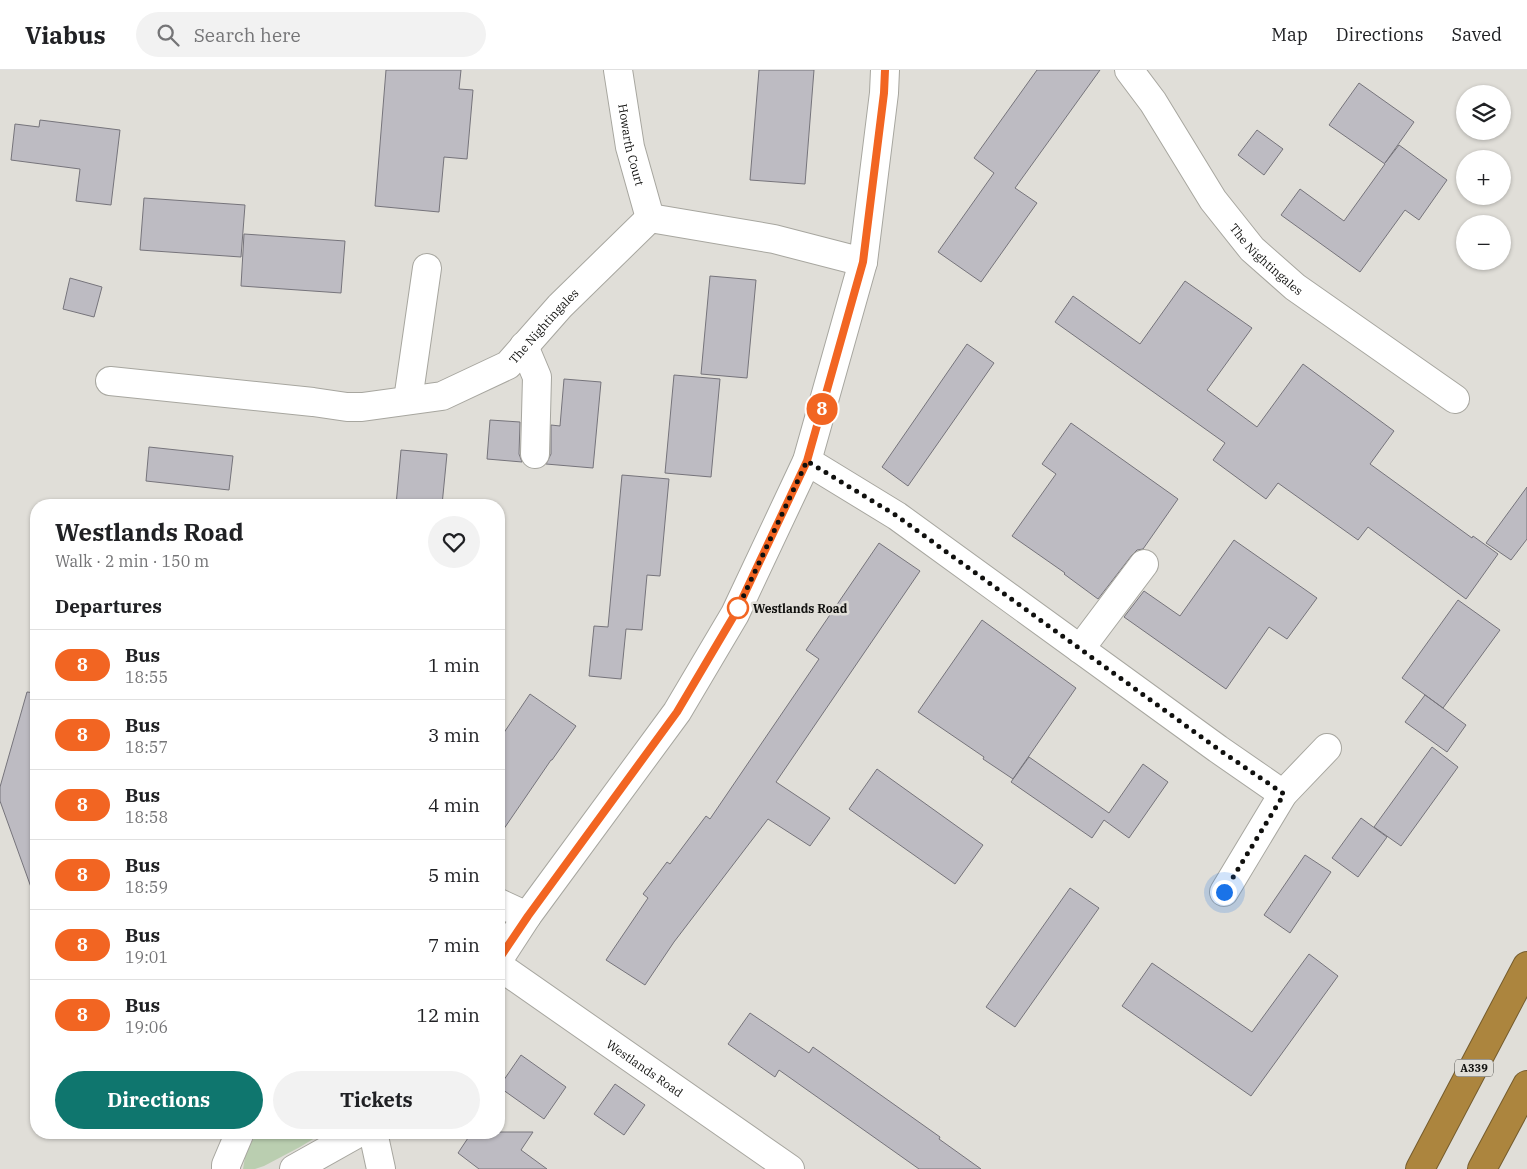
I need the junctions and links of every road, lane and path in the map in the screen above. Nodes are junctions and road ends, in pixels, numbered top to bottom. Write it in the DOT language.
graph roads {
  1 [pos="618,70"];
  2 [pos="885,70"];
  3 [pos="1129,70"];
  4 [pos="650,218"];
  5 [pos="863,262"];
  6 [pos="427,268"];
  7 [pos="524,346"];
  8 [pos="110,381"];
  9 [pos="1455,399"];
  10 [pos="408,400"];
  11 [pos="535,454"];
  12 [pos="807,461"];
  13 [pos="1144,564"];
  14 [pos="1080,649"];
  15 [pos="1327,748"];
  16 [pos="1284,794"];
  17 [pos="1224,892"];
  18 [pos="505,906"];
  19 [pos="528,916"];
  20 [pos="505,950"];
  21 [pos="1527,966"];
  22 [pos="505,970"];
  23 [pos="1527,1085"];
  24 [pos="237,1139"];
  25 [pos="348,1139"];
  26 [pos="374,1139"];
  27 [pos="226,1169"];
  28 [pos="294,1169"];
  29 [pos="381,1169"];
  30 [pos="790,1169"];
  31 [pos="1420,1169"];
  32 [pos="1482,1169"];
  1 -- 4 [label="street, Howarth Court"];
  2 -- 5 [label="street"];
  3 -- 9 [label="street, The Nightingales"];
  4 -- 5 [label="street"];
  4 -- 7 [label="street, The Nightingales"];
  5 -- 12 [label="street"];
  6 -- 10 [label="street"];
  7 -- 10 [label="street, The Nightingales"];
  7 -- 11 [label="street"];
  8 -- 10 [label="street, The Nightingales"];
  12 -- 14 [label="street"];
  12 -- 19 [label="street"];
  13 -- 14 [label="street"];
  14 -- 16 [label="street"];
  15 -- 16 [label="street"];
  16 -- 17 [label="street"];
  18 -- 19 [label="street"];
  19 -- 20 [label="street"];
  21 -- 31 [label="highway, A339"];
  22 -- 30 [label="street, Westlands Road"];
  23 -- 32 [label="highway"];
  24 -- 27 [label="street"];
  25 -- 28 [label="street"];
  26 -- 29 [label="street"];
}
